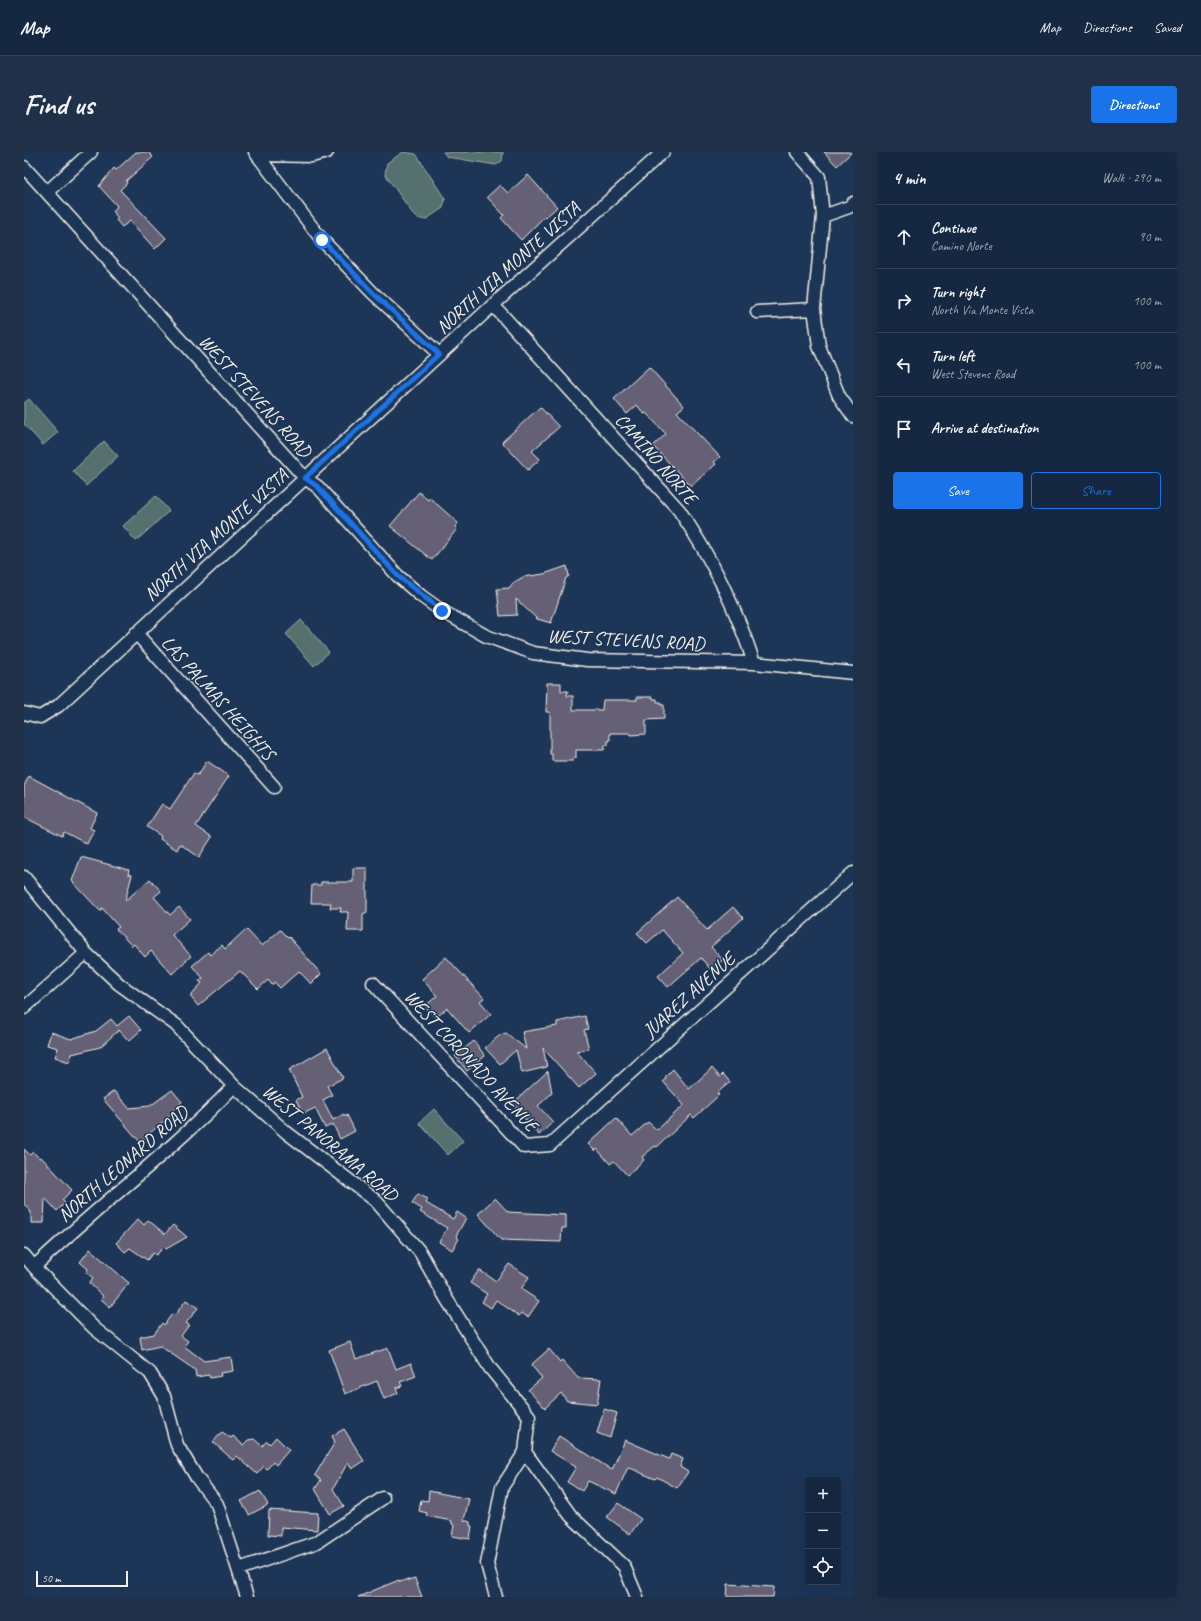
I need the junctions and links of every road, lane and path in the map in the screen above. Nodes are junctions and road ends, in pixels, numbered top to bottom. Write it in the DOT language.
graph roads {
  1 [pos="91,152"];
  2 [pos="327,152"];
  3 [pos="663,152"];
  4 [pos="797,152"];
  5 [pos="256,154"];
  6 [pos="24,167"];
  7 [pos="46,192"];
  8 [pos="853,203"];
  9 [pos="823,216"];
  10 [pos="492,305"];
  11 [pos="814,309"];
  12 [pos="757,312"];
  13 [pos="439,354"];
  14 [pos="853,416"];
  15 [pos="305,478"];
  16 [pos="136,633"];
  17 [pos="754,663"];
  18 [pos="853,673"];
  19 [pos="24,713"];
  20 [pos="274,787"];
  21 [pos="853,873"];
  22 [pos="24,877"];
  23 [pos="86,953"];
  24 [pos="373,983"];
  25 [pos="24,1008"];
  26 [pos="234,1086"];
  27 [pos="550,1145"];
  28 [pos="24,1255"];
  29 [pos="34,1267"];
  30 [pos="525,1452"];
  31 [pos="384,1498"];
  32 [pos="239,1569"];
  33 [pos="247,1597"];
  34 [pos="496,1597"];
  35 [pos="637,1597"];
  1 -- 7 [label="street"];
  2 -- 5 [label="street"];
  3 -- 10 [label="street, NORTH VIA MONTE VISTA"];
  4 -- 9 [label="street"];
  5 -- 13 [label="street"];
  6 -- 7 [label="street, WEST STEVENS ROAD"];
  7 -- 15 [label="street, WEST STEVENS ROAD"];
  8 -- 9 [label="street"];
  9 -- 11 [label="street"];
  10 -- 13 [label="street, NORTH VIA MONTE VISTA"];
  10 -- 17 [label="street, CAMINO NORTE"];
  11 -- 12 [label="street"];
  11 -- 14 [label="street"];
  13 -- 15 [label="street, NORTH VIA MONTE VISTA"];
  15 -- 16 [label="street, NORTH VIA MONTE VISTA"];
  15 -- 17 [label="street, WEST STEVENS ROAD"];
  16 -- 19 [label="street, NORTH VIA MONTE VISTA"];
  16 -- 20 [label="street, LAS PALMAS HEIGHTS"];
  17 -- 18 [label="street, WEST STEVENS ROAD"];
  21 -- 27 [label="street, JUAREZ AVENUE"];
  22 -- 23 [label="street, WEST PANORAMA ROAD"];
  23 -- 25 [label="street"];
  23 -- 26 [label="street, WEST PANORAMA ROAD"];
  24 -- 27 [label="street, WEST CORONADO AVENUE"];
  26 -- 29 [label="street, NORTH LEONARD ROAD"];
  26 -- 30 [label="street, WEST PANORAMA ROAD"];
  28 -- 29 [label="street"];
  29 -- 32 [label="street"];
  30 -- 34 [label="street, WEST PANORAMA ROAD"];
  30 -- 35 [label="street"];
  31 -- 32 [label="street"];
  32 -- 33 [label="street"];
}
